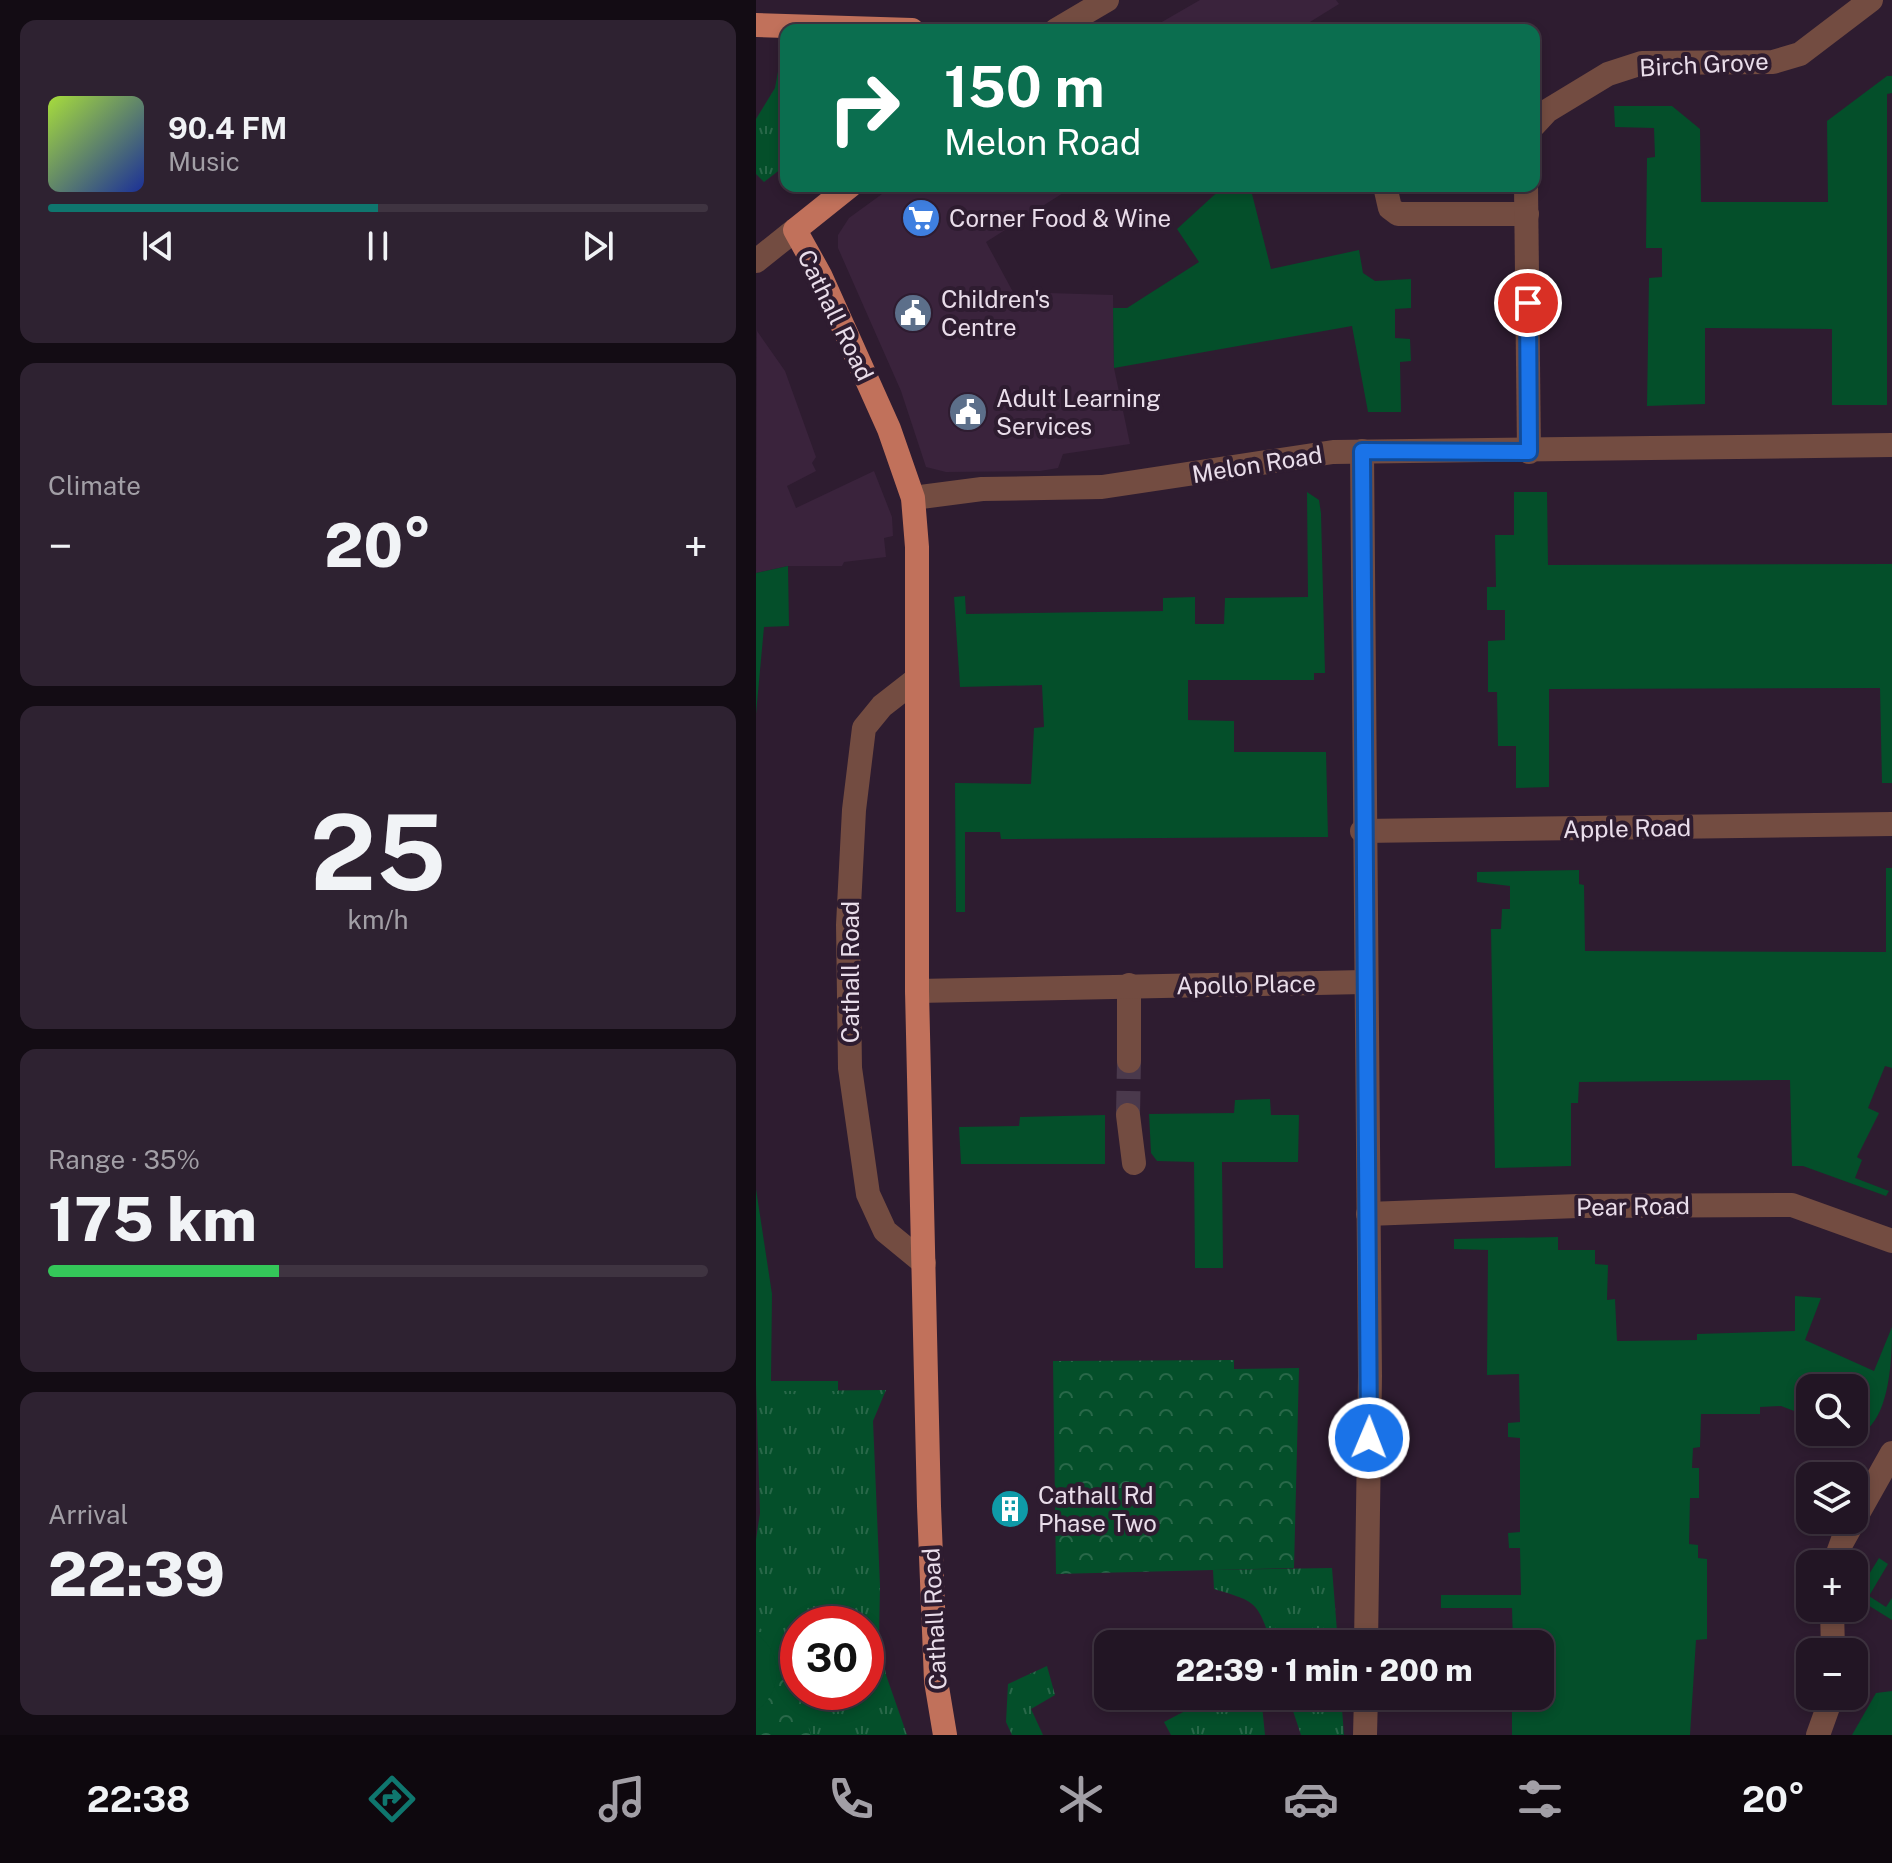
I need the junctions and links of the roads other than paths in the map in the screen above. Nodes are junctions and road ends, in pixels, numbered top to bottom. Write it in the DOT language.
graph roads {
  1 [pos="1107,0"];
  2 [pos="1871,0"];
  3 [pos="1066,24"];
  4 [pos="756,25"];
  5 [pos="780,26"];
  6 [pos="1540,118"];
  7 [pos="842,192"];
  8 [pos="1386,192"];
  9 [pos="1526,192"];
  10 [pos="1527,214"];
  11 [pos="795,230"];
  12 [pos="756,261"];
  13 [pos="1892,445"];
  14 [pos="1362,451"];
  15 [pos="1529,452"];
  16 [pos="913,498"];
  17 [pos="914,681"];
  18 [pos="1892,824"];
  19 [pos="1362,831"];
  20 [pos="1364,982"];
  21 [pos="1129,985"];
  22 [pos="917,991"];
  23 [pos="1129,1061"];
  24 [pos="1128,1115"];
  25 [pos="1134,1163"];
  26 [pos="1368,1214"];
  27 [pos="1892,1241"];
  28 [pos="924,1263"];
  29 [pos="1892,1453"];
  30 [pos="1839,1550"];
  31 [pos="1366,1630"];
  32 [pos="1366,1710"];
  33 [pos="1827,1710"];
  34 [pos="945,1735"];
  35 [pos="1365,1735"];
  36 [pos="1818,1735"];
  1 -- 3 [label="street"];
  2 -- 6 [label="street, Birch Grove"];
  4 -- 5 [label="main road"];
  7 -- 11 [label="main road"];
  8 -- 10 [label="street"];
  9 -- 10 [label="street"];
  10 -- 15 [label="street"];
  11 -- 12 [label="street"];
  11 -- 16 [label="main road, Cathall Road"];
  13 -- 15 [label="street, Melon Road"];
  14 -- 15 [label="street, Melon Road"];
  14 -- 16 [label="street, Melon Road"];
  14 -- 19 [label="street"];
  16 -- 17 [label="main road, Cathall Road"];
  17 -- 22 [label="main road, Cathall Road"];
  17 -- 28 [label="street, Cathall Road"];
  18 -- 19 [label="street, Apple Road"];
  19 -- 20 [label="street"];
  20 -- 21 [label="street, Apollo Place"];
  20 -- 26 [label="street"];
  21 -- 22 [label="street, Apollo Place"];
  21 -- 23 [label="street"];
  22 -- 28 [label="main road, Cathall Road"];
  24 -- 25 [label="street"];
  26 -- 27 [label="street, Pear Road"];
  26 -- 31 [label="street"];
  28 -- 34 [label="main road, Cathall Road"];
  29 -- 30 [label="street"];
  32 -- 35 [label="street"];
  33 -- 36 [label="street"];
}
